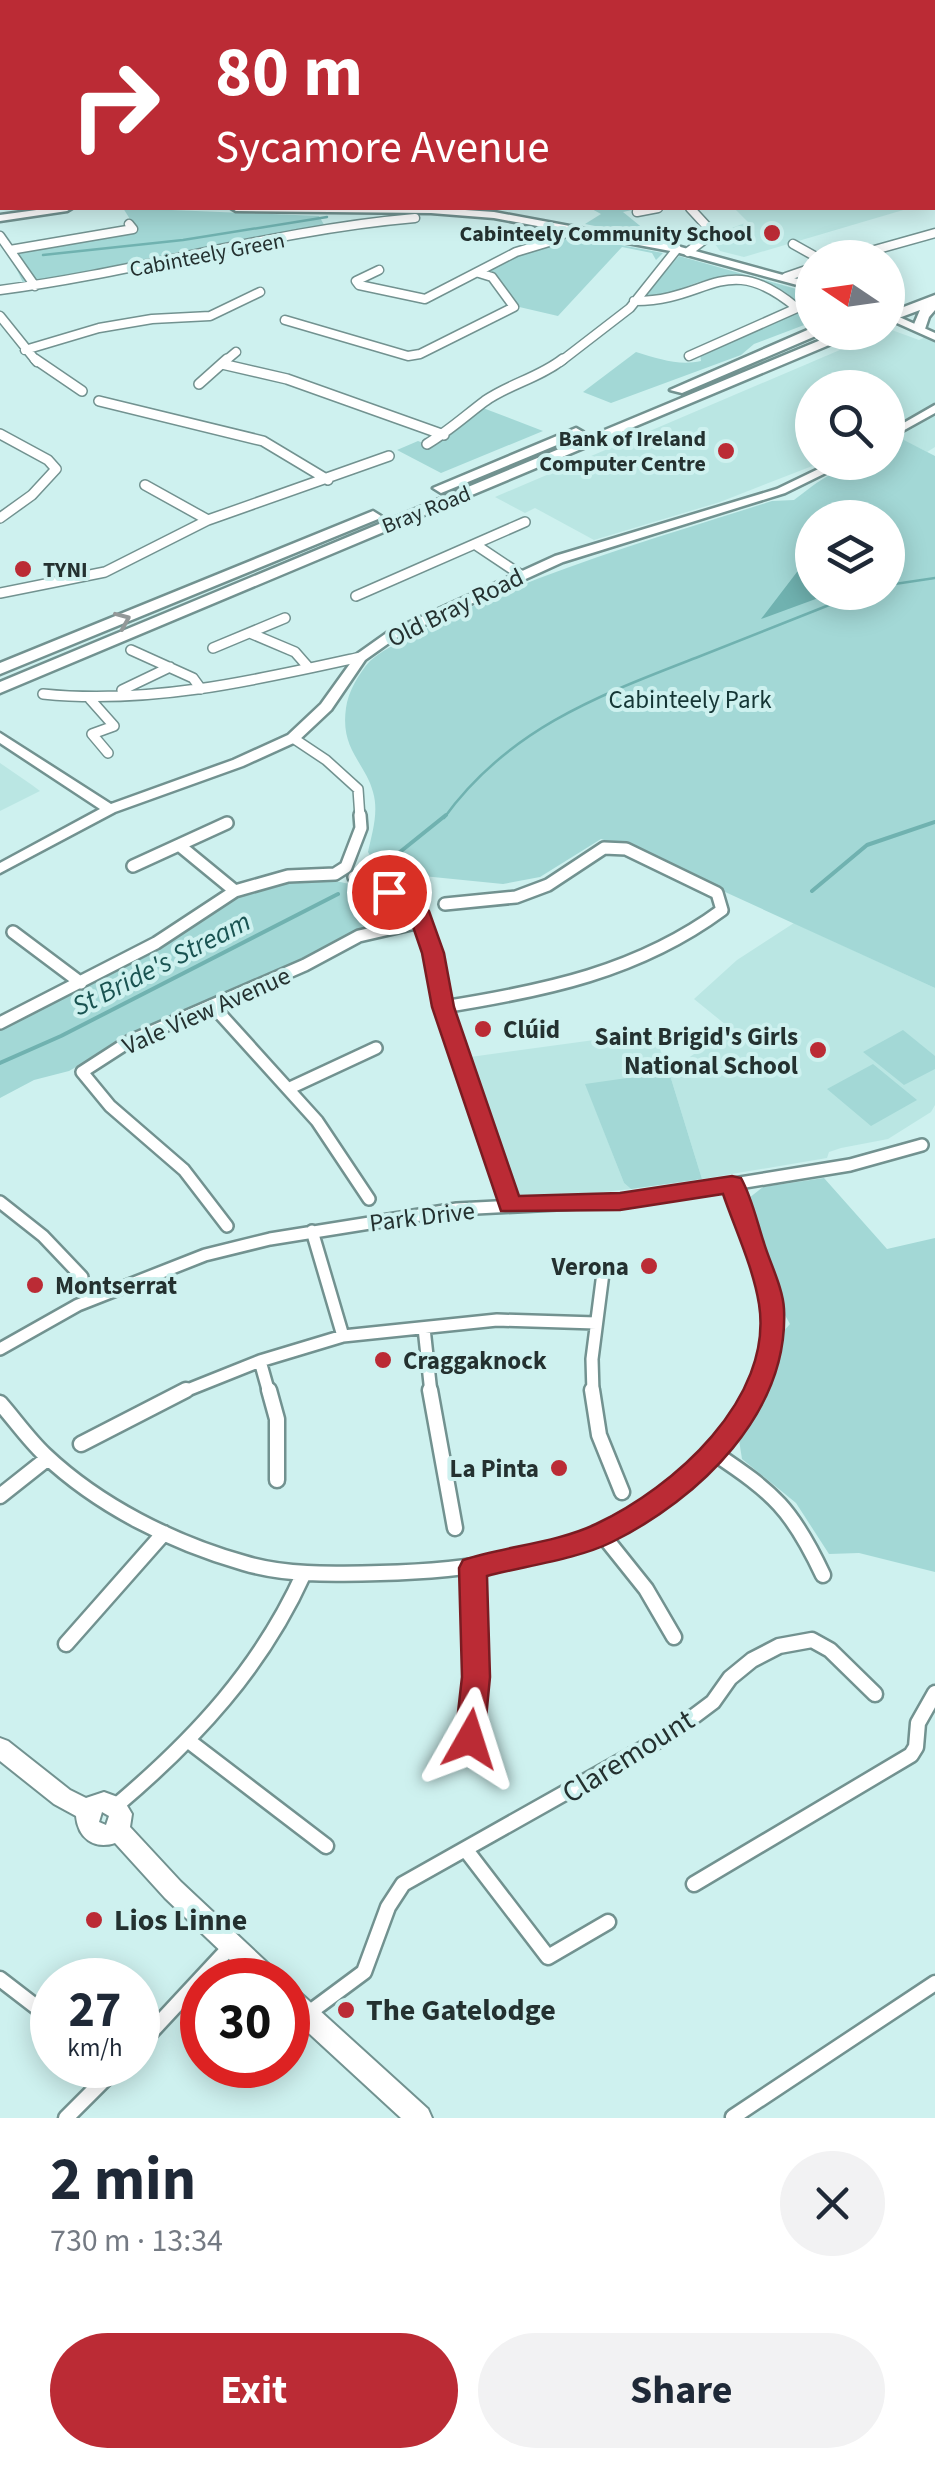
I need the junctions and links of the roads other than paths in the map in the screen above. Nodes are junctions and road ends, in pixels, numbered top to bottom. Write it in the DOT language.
graph roads {
  1 [pos="54,210"];
  2 [pos="330,210"];
  3 [pos="648,210"];
  4 [pos="692,210"];
  5 [pos="497,212"];
  6 [pos="637,212"];
  7 [pos="0,218"];
  8 [pos="415,218"];
  9 [pos="129,224"];
  10 [pos="572,229"];
  11 [pos="935,233"];
  12 [pos="0,236"];
  13 [pos="905,241"];
  14 [pos="10,250"];
  15 [pos="682,250"];
  16 [pos="379,270"];
  17 [pos="480,272"];
  18 [pos="795,275"];
  19 [pos="786,278"];
  20 [pos="795,281"];
  21 [pos="935,285"];
  22 [pos="34,286"];
  23 [pos="0,290"];
  24 [pos="260,292"];
  25 [pos="634,300"];
  26 [pos="935,300"];
  27 [pos="905,303"];
  28 [pos="905,308"];
  29 [pos="0,316"];
  30 [pos="285,320"];
  31 [pos="905,322"];
  32 [pos="919,329"];
  33 [pos="935,337"];
  34 [pos="795,340"];
  35 [pos="25,350"];
  36 [pos="810,350"];
  37 [pos="236,352"];
  38 [pos="689,356"];
  39 [pos="222,364"];
  40 [pos="199,384"];
  41 [pos="82,390"];
  42 [pos="99,401"];
  43 [pos="935,408"];
  44 [pos="905,426"];
  45 [pos="0,434"];
  46 [pos="444,434"];
  47 [pos="427,444"];
  48 [pos="389,456"];
  49 [pos="328,480"];
  50 [pos="805,480"];
  51 [pos="144,485"];
  52 [pos="0,518"];
  53 [pos="208,520"];
  54 [pos="525,522"];
  55 [pos="476,545"];
  56 [pos="521,574"];
  57 [pos="0,593"];
  58 [pos="356,596"];
  59 [pos="284,618"];
  60 [pos="250,632"];
  61 [pos="213,648"];
  62 [pos="131,650"];
  63 [pos="361,658"];
  64 [pos="170,667"];
  65 [pos="309,668"];
  66 [pos="1,682"];
  67 [pos="200,689"];
  68 [pos="122,690"];
  69 [pos="43,694"];
  70 [pos="90,700"];
  71 [pos="0,737"];
  72 [pos="293,738"];
  73 [pos="108,753"];
  74 [pos="110,809"];
  75 [pos="227,824"];
  76 [pos="178,845"];
  77 [pos="133,866"];
  78 [pos="0,869"];
  79 [pos="350,872"];
  80 [pos="235,891"];
  81 [pos="445,904"];
  82 [pos="420,922"];
  83 [pos="13,932"];
  84 [pos="81,983"];
  85 [pos="212,1006"];
  86 [pos="443,1007"];
  87 [pos="0,1023"];
  88 [pos="376,1048"];
  89 [pos="290,1088"];
  90 [pos="922,1145"];
  91 [pos="732,1184"];
  92 [pos="369,1199"];
  93 [pos="0,1202"];
  94 [pos="510,1205"];
  95 [pos="227,1226"];
  96 [pos="312,1231"];
  97 [pos="603,1274"];
  98 [pos="82,1277"];
  99 [pos="596,1324"];
  100 [pos="424,1328"];
  101 [pos="344,1336"];
  102 [pos="0,1349"];
  103 [pos="260,1361"];
  104 [pos="0,1404"];
  105 [pos="81,1444"];
  106 [pos="714,1454"];
  107 [pos="48,1458"];
  108 [pos="277,1480"];
  109 [pos="622,1492"];
  110 [pos="0,1496"];
  111 [pos="455,1528"];
  112 [pos="164,1533"];
  113 [pos="602,1534"];
  114 [pos="473,1568"];
  115 [pos="304,1573"];
  116 [pos="823,1574"];
  117 [pos="674,1637"];
  118 [pos="66,1644"];
  119 [pos="935,1693"];
  120 [pos="875,1694"];
  121 [pos="470,1739"];
  122 [pos="190,1742"];
  123 [pos="0,1748"];
  124 [pos="117,1817"];
  125 [pos="326,1846"];
  126 [pos="466,1850"];
  127 [pos="694,1884"];
  128 [pos="608,1922"];
  129 [pos="231,1946"];
  130 [pos="244,1958"];
  131 [pos="0,1979"];
  132 [pos="935,1983"];
  133 [pos="30,2002"];
  134 [pos="310,2002"];
  135 [pos="310,2019"];
  136 [pos="160,2022"];
  137 [pos="95,2088"];
  138 [pos="66,2118"];
  139 [pos="419,2118"];
  140 [pos="734,2118"];
  1 -- 7 [label="street"];
  2 -- 5 [label="street"];
  3 -- 6 [label="street"];
  4 -- 15 [label="street"];
  5 -- 10 [label="street"];
  8 -- 22 [label="street, Cabinteely Green"];
  9 -- 14 [label="street"];
  10 -- 15 [label="street"];
  10 -- 17 [label="street"];
  11 -- 13 [label="street"];
  12 -- 14 [label="street"];
  14 -- 22 [label="street"];
  15 -- 19 [label="street"];
  15 -- 25 [label="street"];
  16 -- 17 [label="street"];
  17 -- 30 [label="street"];
  18 -- 19 [label="street"];
  19 -- 20 [label="street"];
  21 -- 27 [label="highway"];
  22 -- 23 [label="street, Cabinteely Green"];
  24 -- 35 [label="street"];
  25 -- 38 [label="street"];
  25 -- 46 [label="street"];
  26 -- 28 [label="highway"];
  26 -- 32 [label="highway"];
  29 -- 35 [label="street"];
  31 -- 32 [label="street"];
  32 -- 33 [label="street"];
  66 -- 34 [label="highway, Bray Road, one-way"];
  35 -- 41 [label="street"];
  36 -- 66 [label="highway, Bray Road"];
  37 -- 39 [label="street"];
  39 -- 40 [label="street"];
  39 -- 46 [label="street"];
  42 -- 49 [label="street"];
  43 -- 44 [label="street"];
  45 -- 52 [label="street"];
  46 -- 47 [label="street"];
  48 -- 49 [label="street"];
  49 -- 53 [label="street"];
  50 -- 56 [label="street, Old Bray Road"];
  51 -- 53 [label="street"];
  53 -- 57 [label="street"];
  54 -- 55 [label="street"];
  55 -- 56 [label="street"];
  55 -- 58 [label="street"];
  56 -- 63 [label="street, Old Bray Road"];
  59 -- 60 [label="street"];
  60 -- 61 [label="street"];
  60 -- 65 [label="street"];
  62 -- 64 [label="street"];
  63 -- 65 [label="street"];
  63 -- 72 [label="street, Old Bray Road"];
  64 -- 67 [label="street"];
  64 -- 68 [label="street"];
  65 -- 67 [label="street"];
  67 -- 70 [label="street"];
  69 -- 70 [label="street"];
  70 -- 73 [label="street"];
  71 -- 74 [label="street"];
  72 -- 74 [label="street, Old Bray Road"];
  72 -- 79 [label="street"];
  74 -- 78 [label="street, Old Bray Road"];
  75 -- 76 [label="street"];
  76 -- 77 [label="street"];
  76 -- 80 [label="street"];
  79 -- 80 [label="street"];
  79 -- 82 [label="street"];
  80 -- 84 [label="street"];
  81 -- 86 [label="street"];
  82 -- 85 [label="street, Vale View Avenue"];
  82 -- 86 [label="street"];
  83 -- 84 [label="street"];
  84 -- 87 [label="street"];
  85 -- 89 [label="street"];
  85 -- 95 [label="street, Vale View Avenue"];
  86 -- 94 [label="street"];
  88 -- 89 [label="street"];
  89 -- 92 [label="street"];
  90 -- 91 [label="street, Park Drive"];
  91 -- 94 [label="street, Park Drive"];
  91 -- 106 [label="street"];
  93 -- 98 [label="street"];
  94 -- 96 [label="street, Park Drive"];
  96 -- 101 [label="street"];
  96 -- 102 [label="street, Park Drive"];
  97 -- 99 [label="street"];
  99 -- 100 [label="street"];
  99 -- 109 [label="street"];
  100 -- 101 [label="street"];
  100 -- 111 [label="street"];
  101 -- 103 [label="street"];
  103 -- 105 [label="street"];
  103 -- 108 [label="street"];
  104 -- 107 [label="street"];
  106 -- 113 [label="street"];
  106 -- 116 [label="street"];
  107 -- 110 [label="street"];
  107 -- 112 [label="street"];
  112 -- 115 [label="street"];
  112 -- 118 [label="street"];
  113 -- 114 [label="street"];
  113 -- 117 [label="street"];
  114 -- 115 [label="street"];
  114 -- 121 [label="street"];
  115 -- 122 [label="street"];
  119 -- 127 [label="street"];
  120 -- 126 [label="street, Claremount"];
  122 -- 124 [label="street"];
  122 -- 125 [label="street"];
  123 -- 124 [label="main road"];
  124 -- 129 [label="main road"];
  126 -- 128 [label="street"];
  126 -- 134 [label="street, Claremount"];
  129 -- 130 [label="main road"];
  129 -- 136 [label="street"];
  131 -- 133 [label="street"];
  132 -- 140 [label="street"];
  135 -- 139 [label="main road"];
  137 -- 138 [label="street"];
}
